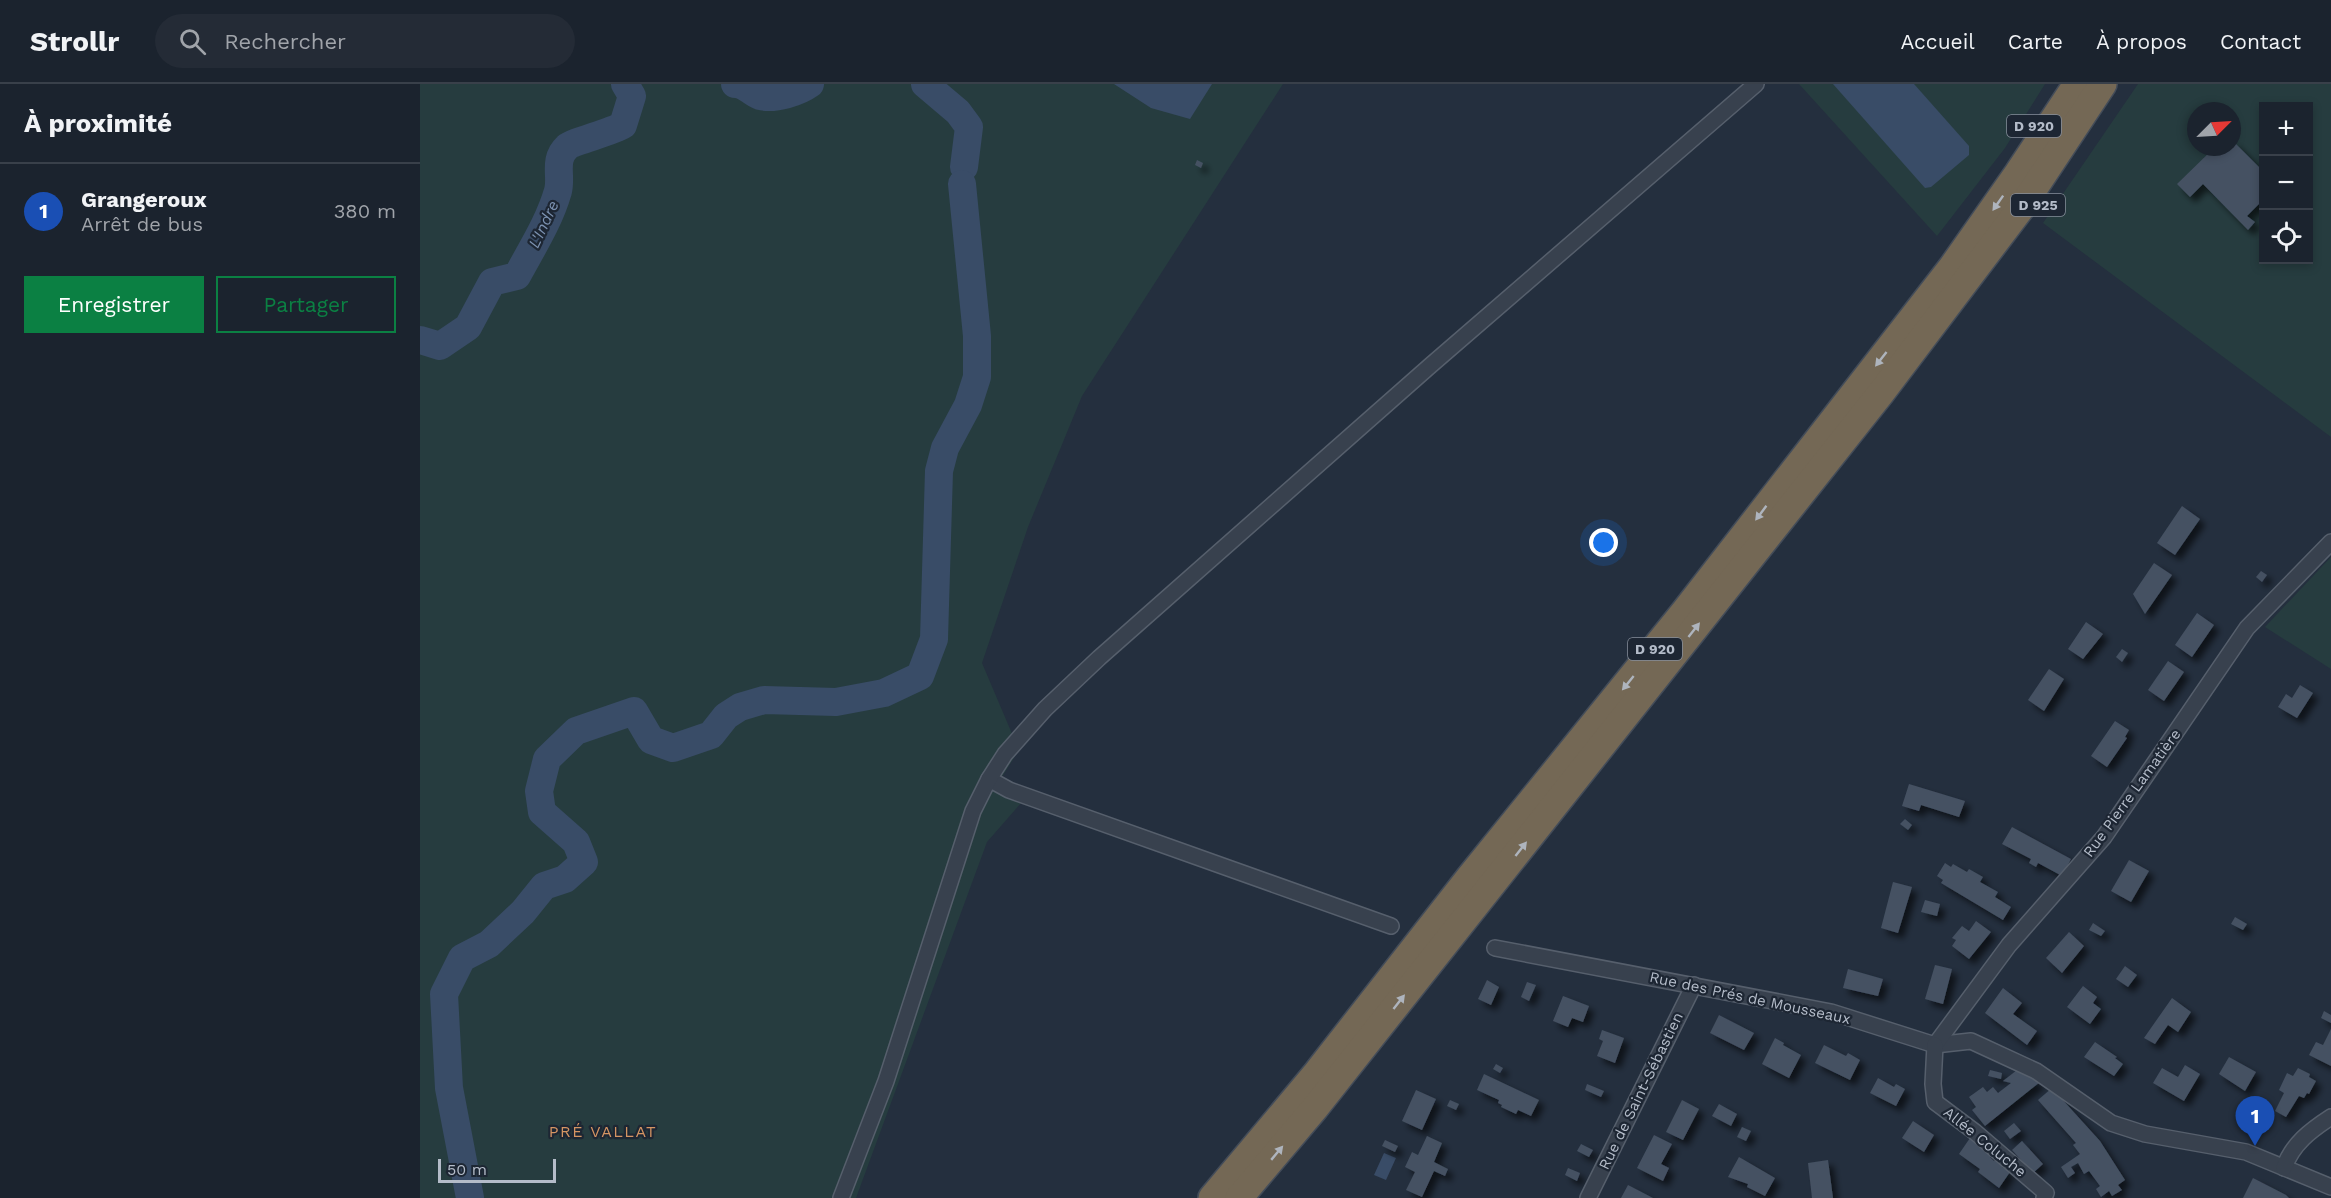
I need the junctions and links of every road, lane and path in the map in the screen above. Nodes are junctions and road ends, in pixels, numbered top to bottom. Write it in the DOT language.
graph roads {
  1 [pos="1756,84"];
  2 [pos="2061,84"];
  3 [pos="2077,84"];
  4 [pos="2103,84"];
  5 [pos="2124,84"];
  6 [pos="2018,173"];
  7 [pos="1940,316"];
  8 [pos="2331,542"];
  9 [pos="989,779"];
  10 [pos="1391,926"];
  11 [pos="1495,948"];
  12 [pos="1694,985"];
  13 [pos="1935,1045"];
  14 [pos="2331,1117"];
  15 [pos="2284,1168"];
  16 [pos="2331,1187"];
  17 [pos="841,1198"];
  18 [pos="1212,1198"];
  19 [pos="1239,1198"];
  20 [pos="1588,1198"];
  21 [pos="2044,1198"];
  1 -- 9 [label="street"];
  2 -- 6 [label="highway, D 920"];
  3 -- 6 [label="highway, D 920"];
  4 -- 7 [label="highway, D 920"];
  5 -- 7 [label="highway, D 925"];
  6 -- 18 [label="highway, D 920, one-way"];
  19 -- 7 [label="highway, D 920, one-way"];
  8 -- 13 [label="street, Rue Pierre Lamatière"];
  9 -- 10 [label="street"];
  9 -- 17 [label="street"];
  11 -- 12 [label="street, Rue des Prés de Mousseaux"];
  12 -- 13 [label="street, Rue des Prés de Mousseaux"];
  12 -- 20 [label="street, Rue de Saint-Sébastien"];
  13 -- 15 [label="street, Rue des Prés de Mousseaux"];
  13 -- 21 [label="street, Allée Coluche"];
  14 -- 15 [label="street"];
  15 -- 16 [label="street, Rue des Prés de Mousseaux"];
}
